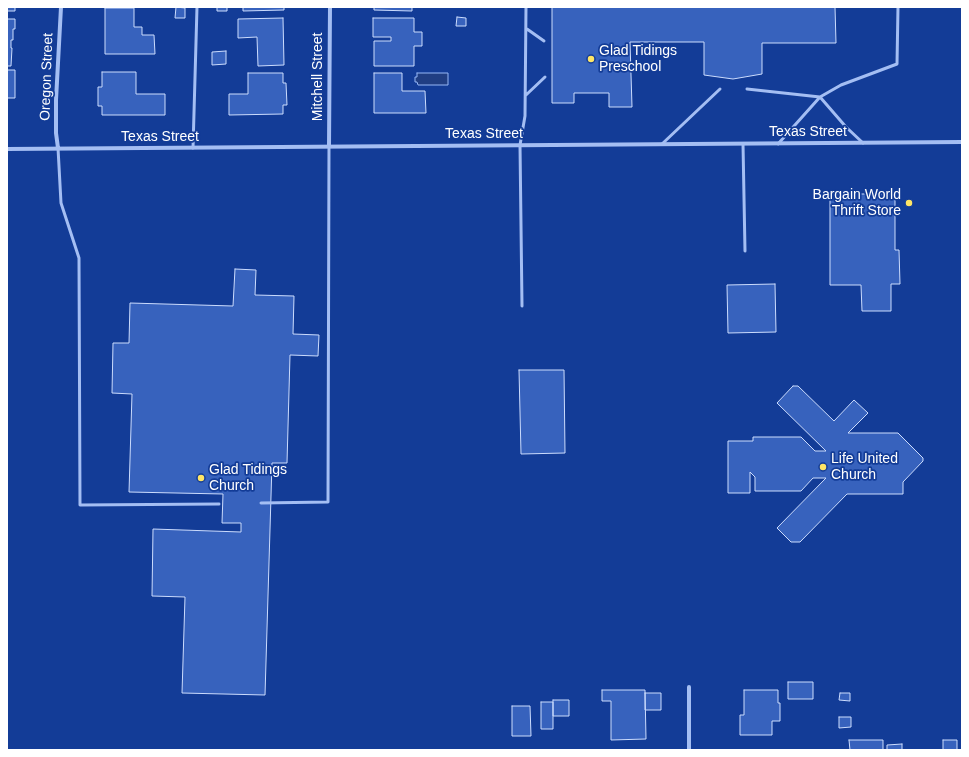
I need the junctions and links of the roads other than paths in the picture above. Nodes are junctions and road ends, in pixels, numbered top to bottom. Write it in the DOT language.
graph roads {
  1 [pos="61,7"];
  2 [pos="197,7"];
  3 [pos="330,7"];
  4 [pos="526,7"];
  5 [pos="898,7"];
  6 [pos="527,29"];
  7 [pos="544,41"];
  8 [pos="545,78"];
  9 [pos="747,89"];
  10 [pos="720,90"];
  11 [pos="526,95"];
  12 [pos="820,97"];
  13 [pos="962,142"];
  14 [pos="863,143"];
  15 [pos="662,144"];
  16 [pos="743,144"];
  17 [pos="778,144"];
  18 [pos="329,146"];
  19 [pos="520,146"];
  20 [pos="58,148"];
  21 [pos="193,148"];
  22 [pos="7,149"];
  23 [pos="745,251"];
  24 [pos="522,306"];
  25 [pos="261,503"];
  26 [pos="219,504"];
  27 [pos="689,687"];
  28 [pos="689,750"];
  1 -- 20 [label="street, Oregon Street"];
  2 -- 21 [label="lane"];
  3 -- 18 [label="street, Mitchell Street"];
  4 -- 6 [label="lane"];
  5 -- 12 [label="lane"];
  6 -- 7 [label="lane"];
  6 -- 11 [label="lane"];
  8 -- 11 [label="lane"];
  9 -- 12 [label="lane"];
  10 -- 15 [label="lane"];
  11 -- 19 [label="lane"];
  12 -- 14 [label="lane"];
  12 -- 17 [label="lane"];
  13 -- 14 [label="street, Texas Street"];
  14 -- 17 [label="street, Texas Street"];
  15 -- 16 [label="street, Texas Street"];
  15 -- 19 [label="street, Texas Street"];
  16 -- 17 [label="street, Texas Street"];
  16 -- 23 [label="lane"];
  18 -- 19 [label="street, Texas Street"];
  18 -- 21 [label="street, Texas Street"];
  18 -- 25 [label="lane"];
  19 -- 24 [label="lane"];
  20 -- 21 [label="street, Texas Street"];
  20 -- 22 [label="street, Texas Street"];
  20 -- 26 [label="lane"];
  27 -- 28 [label="street"];
}
